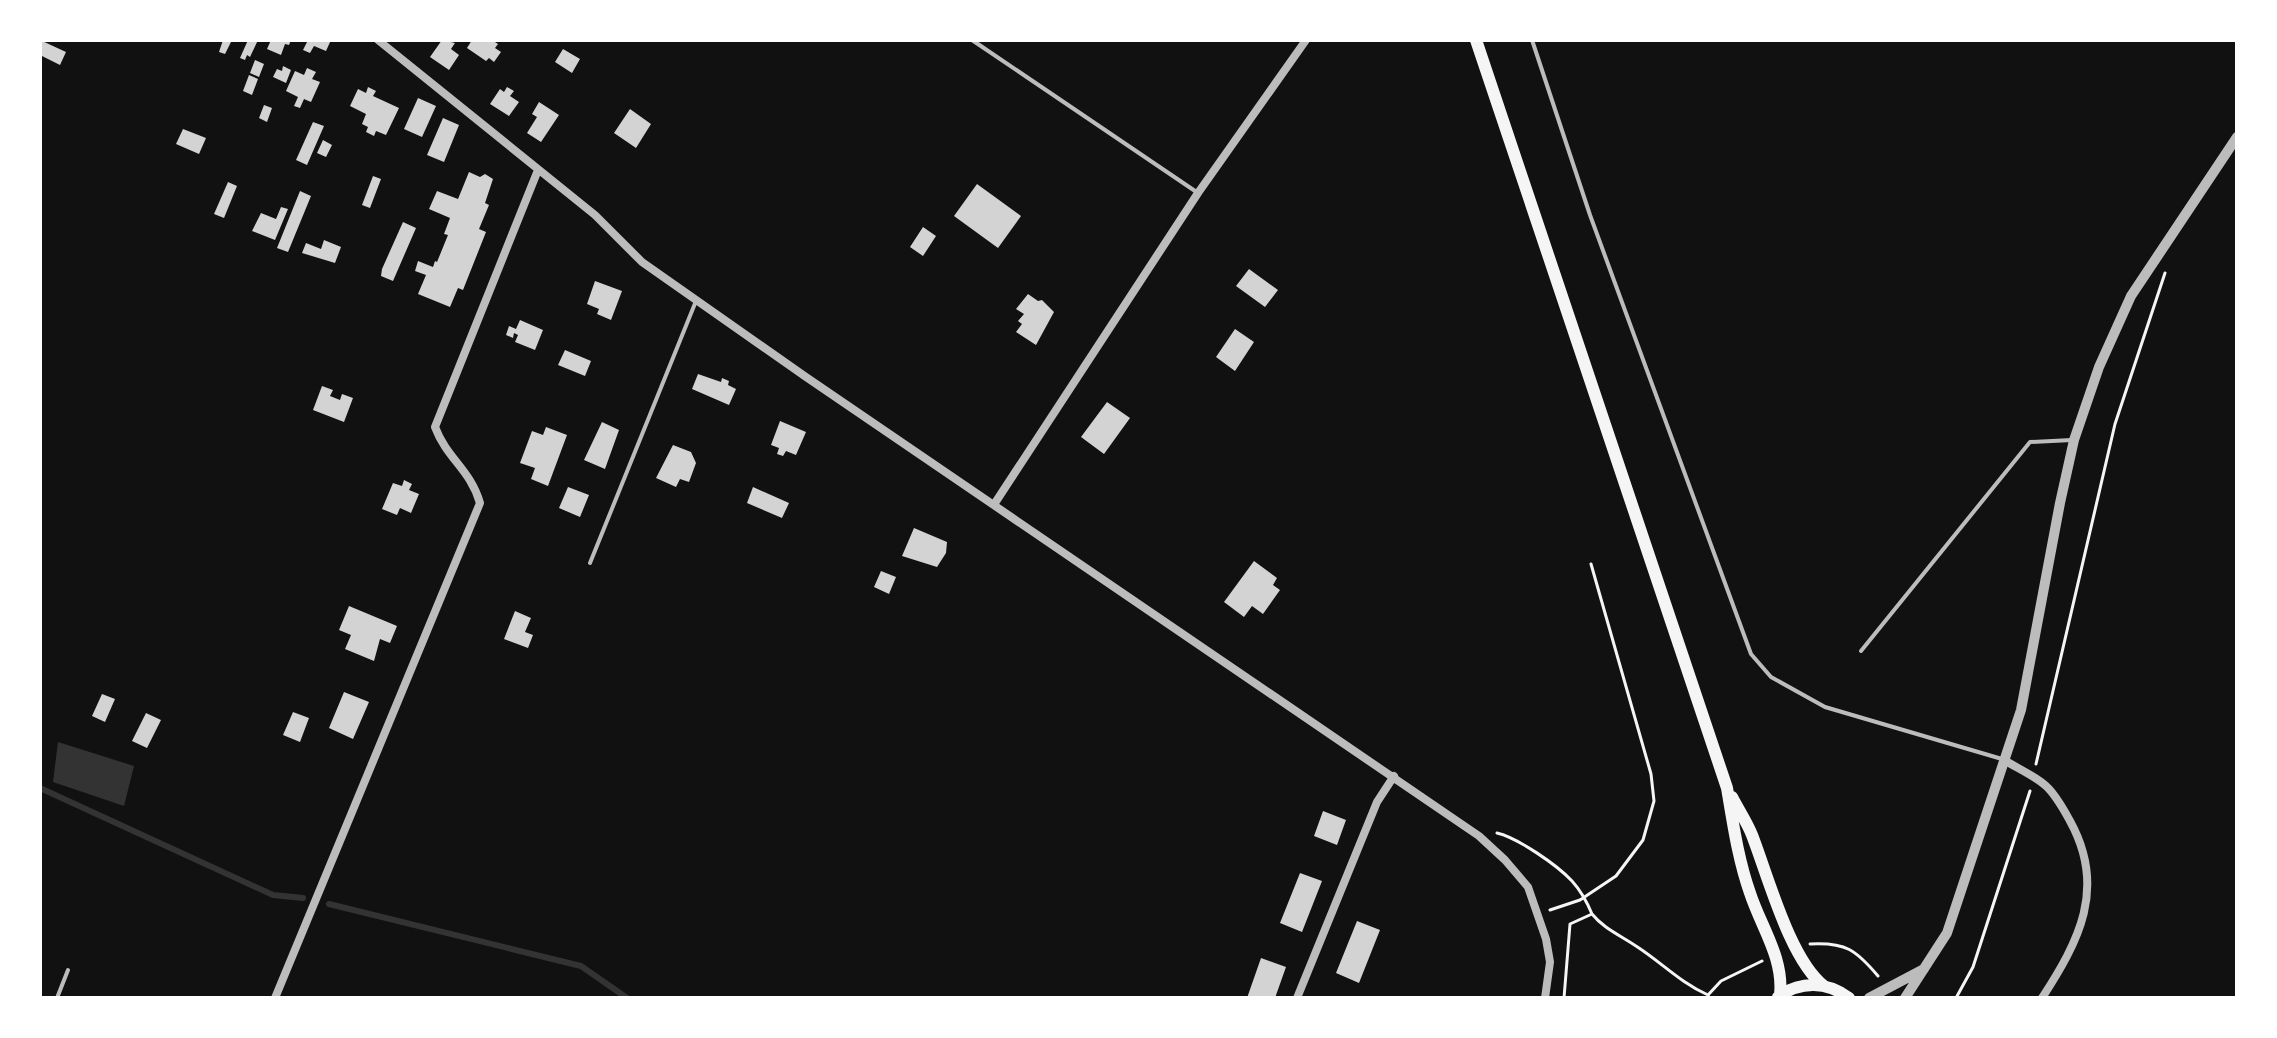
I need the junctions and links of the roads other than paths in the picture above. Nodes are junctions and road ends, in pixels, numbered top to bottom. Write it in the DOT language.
graph roads {
  1 [pos="378,40"];
  2 [pos="972,40"];
  3 [pos="1306,40"];
  4 [pos="1476,40"];
  5 [pos="1532,40"];
  6 [pos="2237,137"];
  7 [pos="538,170"];
  8 [pos="1198,193"];
  9 [pos="697,299"];
  10 [pos="2074,440"];
  11 [pos="995,503"];
  12 [pos="590,563"];
  13 [pos="1861,651"];
  14 [pos="2004,760"];
  15 [pos="1394,776"];
  16 [pos="1727,788"];
  17 [pos="1926,968"];
  18 [pos="68,970"];
  19 [pos="1824,986"];
  20 [pos="1778,996"];
  21 [pos="57,998"];
  22 [pos="275,998"];
  23 [pos="1297,998"];
  24 [pos="1545,998"];
  25 [pos="1849,998"];
  26 [pos="1869,998"];
  27 [pos="1905,998"];
  28 [pos="2042,998"];
  1 -- 7 [label="street"];
  2 -- 8 [label="lane"];
  3 -- 8 [label="street"];
  4 -- 16 [label="main road"];
  5 -- 14 [label="lane"];
  6 -- 10 [label="street"];
  7 -- 9 [label="street"];
  7 -- 22 [label="street"];
  8 -- 11 [label="street"];
  9 -- 11 [label="street"];
  9 -- 12 [label="lane"];
  10 -- 13 [label="lane"];
  10 -- 14 [label="street"];
  11 -- 15 [label="street"];
  14 -- 17 [label="street"];
  14 -- 28 [label="street"];
  15 -- 23 [label="street"];
  15 -- 24 [label="street"];
  16 -- 19 [label="main road"];
  16 -- 20 [label="main road"];
  17 -- 26 [label="street"];
  17 -- 27 [label="street"];
  18 -- 21 [label="lane"];
  19 -- 20 [label="main road"];
  19 -- 25 [label="main road"];
}
